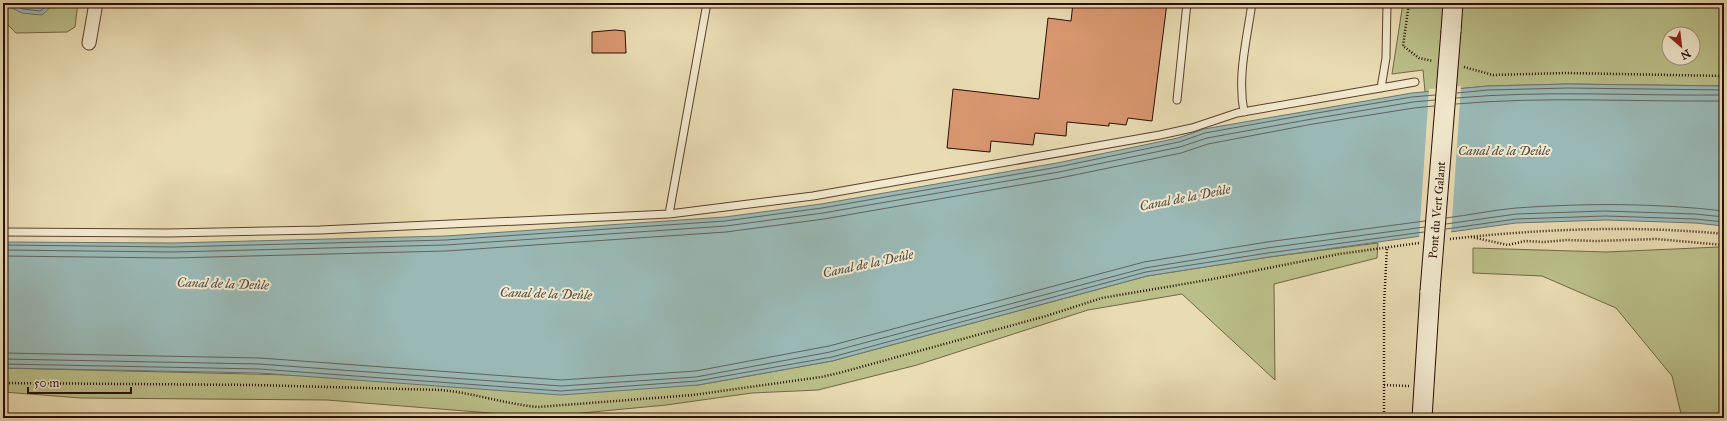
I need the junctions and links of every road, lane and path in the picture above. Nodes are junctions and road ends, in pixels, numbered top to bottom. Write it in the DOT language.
graph roads {
  1 [pos="96,3"];
  2 [pos="707,3"];
  3 [pos="1187,3"];
  4 [pos="1252,3"];
  5 [pos="1387,3"];
  6 [pos="1409,3"];
  7 [pos="1453,3"];
  8 [pos="89,42"];
  9 [pos="1403,46"];
  10 [pos="1493,75"];
  11 [pos="1724,76"];
  12 [pos="1415,82"];
  13 [pos="1381,88"];
  14 [pos="1177,100"];
  15 [pos="1244,112"];
  16 [pos="669,214"];
  17 [pos="3,232"];
  18 [pos="1724,234"];
  19 [pos="1468,237"];
  20 [pos="1446,240"];
  21 [pos="1424,242"];
  22 [pos="1724,245"];
  23 [pos="1387,246"];
  24 [pos="3,383"];
  25 [pos="1384,385"];
  26 [pos="1415,387"];
  27 [pos="1384,418"];
  28 [pos="1422,418"];
  1 -- 8 [label="street"];
  2 -- 16 [label="lane"];
  3 -- 14 [label="lane"];
  4 -- 15 [label="lane"];
  5 -- 13 [label="lane"];
  6 -- 9 [label="path"];
  7 -- 28 [label="main road, Pont du Vert Galant, bridge"];
  10 -- 11 [label="path"];
  12 -- 13 [label="lane"];
  13 -- 15 [label="lane"];
  15 -- 16 [label="lane"];
  16 -- 17 [label="lane"];
  18 -- 19 [label="path"];
  19 -- 20 [label="path"];
  19 -- 22 [label="path"];
  21 -- 23 [label="path"];
  23 -- 24 [label="path"];
  23 -- 25 [label="path"];
  25 -- 26 [label="path"];
  25 -- 27 [label="path"];
}
